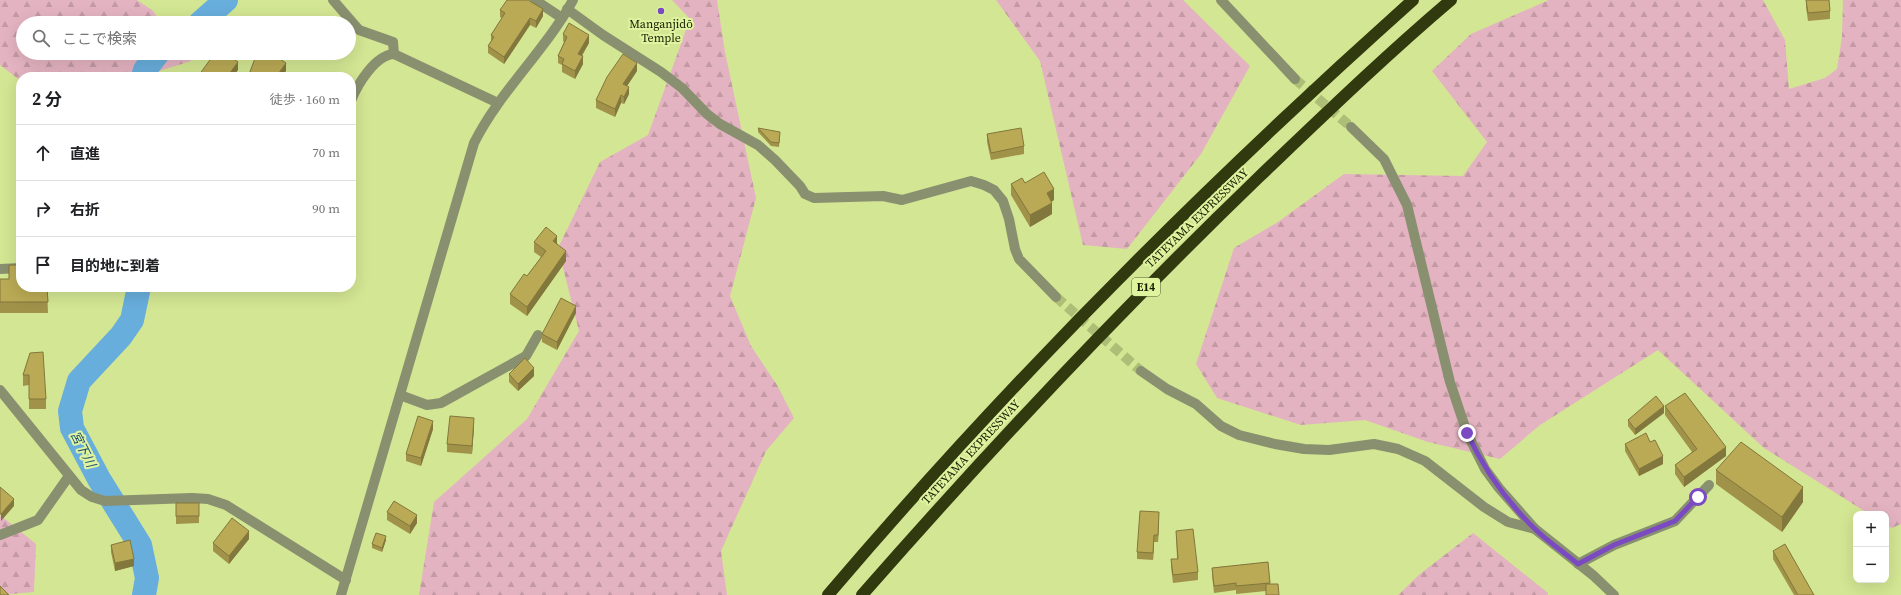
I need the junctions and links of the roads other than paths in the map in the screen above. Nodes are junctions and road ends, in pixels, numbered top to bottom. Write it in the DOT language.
graph roads {
  1 [pos="333,0"];
  2 [pos="535,0"];
  3 [pos="573,0"];
  4 [pos="1221,0"];
  5 [pos="1413,0"];
  6 [pos="1452,0"];
  7 [pos="567,9"];
  8 [pos="346,16"];
  9 [pos="562,18"];
  10 [pos="356,28"];
  11 [pos="394,54"];
  12 [pos="1295,79"];
  13 [pos="356,90"];
  14 [pos="498,103"];
  15 [pos="1351,127"];
  16 [pos="16,268"];
  17 [pos="0,269"];
  18 [pos="1056,297"];
  19 [pos="538,335"];
  20 [pos="1141,371"];
  21 [pos="0,390"];
  22 [pos="400,395"];
  23 [pos="69,476"];
  24 [pos="1709,485"];
  25 [pos="1535,529"];
  26 [pos="0,535"];
  27 [pos="1578,564"];
  28 [pos="346,580"];
  29 [pos="341,595"];
  30 [pos="828,595"];
  31 [pos="862,595"];
  32 [pos="1614,595"];
  1 -- 8 [label="street"];
  2 -- 9 [label="street"];
  3 -- 7 [label="street"];
  4 -- 12 [label="street"];
  5 -- 30 [label="highway, TATEYAMA EXPRESSWAY / E14"];
  6 -- 31 [label="highway, TATEYAMA EXPRESSWAY / E14"];
  7 -- 9 [label="street"];
  7 -- 18 [label="street"];
  9 -- 14 [label="street"];
  10 -- 11 [label="street"];
  11 -- 13 [label="street"];
  11 -- 14 [label="street"];
  14 -- 22 [label="street"];
  15 -- 25 [label="street"];
  16 -- 17 [label="street"];
  19 -- 22 [label="street"];
  20 -- 25 [label="street"];
  21 -- 23 [label="street"];
  22 -- 28 [label="street"];
  23 -- 26 [label="street"];
  23 -- 28 [label="street"];
  24 -- 27 [label="street"];
  25 -- 27 [label="street"];
  27 -- 32 [label="street"];
  28 -- 29 [label="street"];
}
